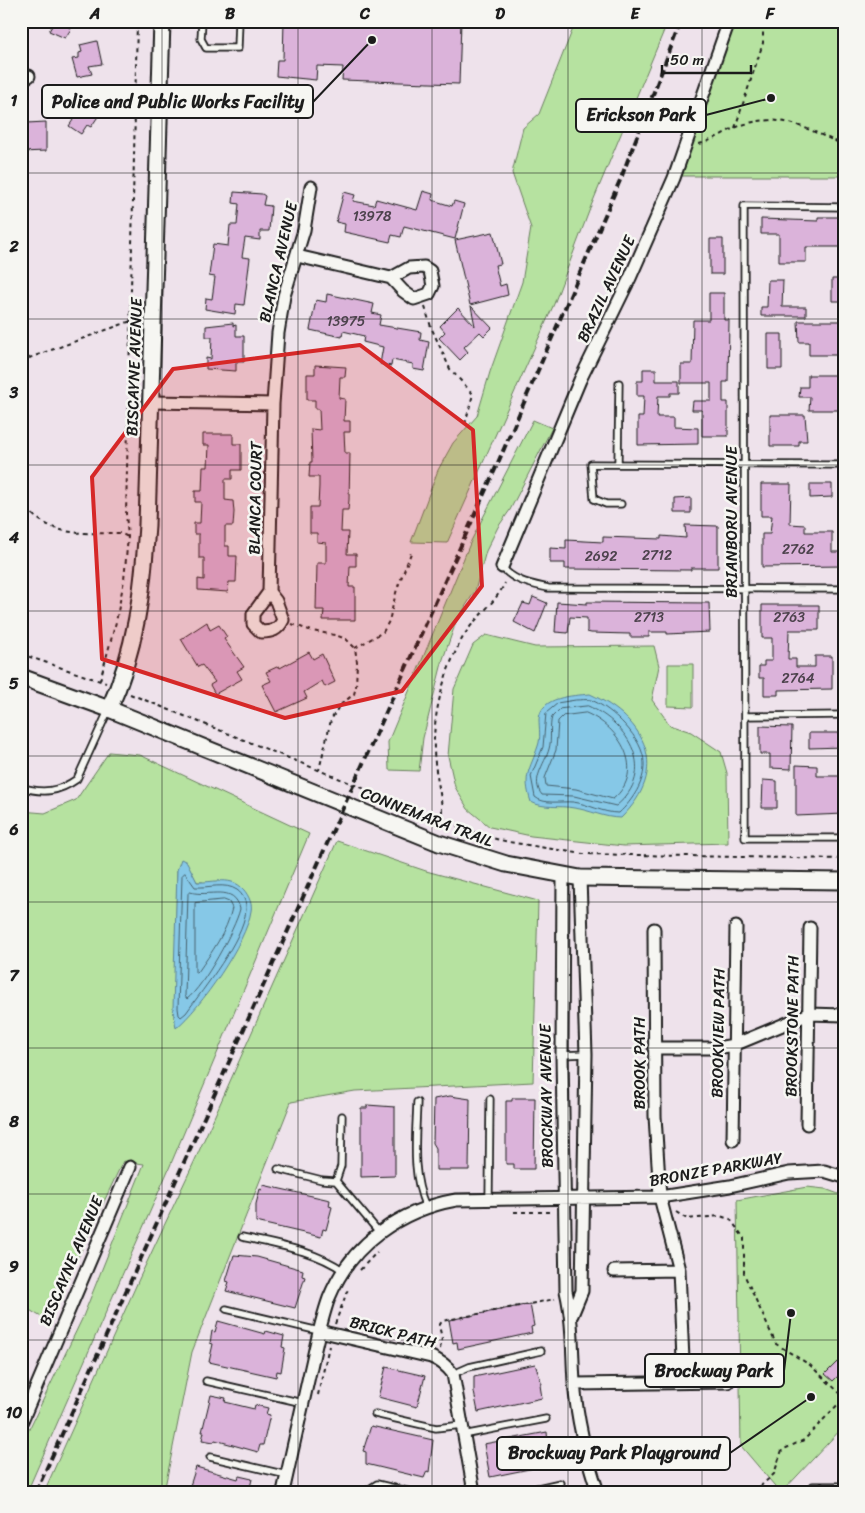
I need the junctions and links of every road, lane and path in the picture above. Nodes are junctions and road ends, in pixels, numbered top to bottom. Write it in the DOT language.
graph roads {
  1 [pos="137,21"];
  2 [pos="162,21"];
  3 [pos="202,21"];
  4 [pos="239,21"];
  5 [pos="729,21"];
  6 [pos="763,21"];
  7 [pos="735,128"];
  8 [pos="686,144"];
  9 [pos="844,146"];
  10 [pos="310,187"];
  11 [pos="844,207"];
  12 [pos="297,256"];
  13 [pos="391,278"];
  14 [pos="422,298"];
  15 [pos="131,321"];
  16 [pos="21,361"];
  17 [pos="619,383"];
  18 [pos="150,402"];
  19 [pos="274,404"];
  20 [pos="465,424"];
  21 [pos="618,464"];
  22 [pos="745,464"];
  23 [pos="844,465"];
  24 [pos="21,503"];
  25 [pos="622,504"];
  26 [pos="128,537"];
  27 [pos="411,553"];
  28 [pos="505,570"];
  29 [pos="745,588"];
  30 [pos="844,588"];
  31 [pos="269,592"];
  32 [pos="283,620"];
  33 [pos="354,648"];
  34 [pos="21,654"];
  35 [pos="21,676"];
  36 [pos="100,680"];
  37 [pos="118,690"];
  38 [pos="110,709"];
  39 [pos="844,715"];
  40 [pos="745,716"];
  41 [pos="319,770"];
  42 [pos="21,787"];
  43 [pos="442,820"];
  44 [pos="844,838"];
  45 [pos="844,859"];
  46 [pos="563,875"];
  47 [pos="580,878"];
  48 [pos="844,881"];
  49 [pos="736,927"];
  50 [pos="810,928"];
  51 [pos="654,929"];
  52 [pos="809,1014"];
  53 [pos="844,1015"];
  54 [pos="734,1045"];
  55 [pos="654,1048"];
  56 [pos="586,1054"];
  57 [pos="562,1055"];
  58 [pos="490,1099"];
  59 [pos="417,1102"];
  60 [pos="342,1116"];
  61 [pos="807,1124"];
  62 [pos="733,1140"];
  63 [pos="130,1167"];
  64 [pos="278,1169"];
  65 [pos="844,1177"];
  66 [pos="336,1181"];
  67 [pos="660,1197"];
  68 [pos="489,1198"];
  69 [pos="564,1198"];
  70 [pos="584,1199"];
  71 [pos="426,1207"];
  72 [pos="674,1211"];
  73 [pos="511,1212"];
  74 [pos="550,1212"];
  75 [pos="379,1232"];
  76 [pos="242,1237"];
  77 [pos="378,1250"];
  78 [pos="679,1270"];
  79 [pos="344,1271"];
  80 [pos="614,1271"];
  81 [pos="355,1276"];
  82 [pos="350,1283"];
  83 [pos="555,1300"];
  84 [pos="226,1309"];
  85 [pos="572,1315"];
  86 [pos="319,1331"];
  87 [pos="332,1334"];
  88 [pos="541,1352"];
  89 [pos="438,1360"];
  90 [pos="453,1374"];
  91 [pos="206,1381"];
  92 [pos="684,1382"];
  93 [pos="728,1382"];
  94 [pos="574,1384"];
  95 [pos="844,1398"];
  96 [pos="317,1399"];
  97 [pos="303,1403"];
  98 [pos="374,1414"];
  99 [pos="546,1419"];
  100 [pos="21,1423"];
  101 [pos="462,1430"];
  102 [pos="210,1457"];
  103 [pos="287,1475"];
  104 [pos="560,1483"];
  105 [pos="813,1486"];
  106 [pos="844,1486"];
  107 [pos="367,1490"];
  108 [pos="473,1490"];
  109 [pos="283,1492"];
  110 [pos="411,1492"];
  111 [pos="459,1492"];
  112 [pos="520,1492"];
  113 [pos="598,1492"];
  114 [pos="754,1492"];
  1 -- 15 [label="path"];
  2 -- 18 [label="street, BISCAYNE AVENUE"];
  3 -- 4 [label="lane"];
  5 -- 8 [label="street, BRAZIL AVENUE"];
  6 -- 7 [label="path"];
  7 -- 8 [label="path"];
  7 -- 9 [label="path"];
  8 -- 28 [label="street, BRAZIL AVENUE"];
  10 -- 12 [label="street, BLANCA AVENUE"];
  11 -- 22 [label="lane, BRIANBORU AVENUE"];
  12 -- 13 [label="street"];
  12 -- 19 [label="street, BLANCA AVENUE"];
  13 -- 14 [label="street"];
  13 -- 14 [label="street"];
  14 -- 20 [label="path"];
  15 -- 16 [label="path"];
  15 -- 26 [label="path"];
  17 -- 21 [label="lane"];
  18 -- 19 [label="street"];
  18 -- 37 [label="street, BISCAYNE AVENUE"];
  19 -- 31 [label="street, BLANCA COURT"];
  21 -- 22 [label="lane"];
  21 -- 25 [label="lane"];
  22 -- 23 [label="lane"];
  22 -- 29 [label="lane, BRIANBORU AVENUE"];
  24 -- 26 [label="path"];
  26 -- 36 [label="path"];
  27 -- 33 [label="path"];
  28 -- 29 [label="lane"];
  28 -- 43 [label="path"];
  29 -- 30 [label="lane"];
  29 -- 40 [label="lane, BRIANBORU AVENUE"];
  31 -- 32 [label="street, BLANCA COURT"];
  31 -- 32 [label="street"];
  32 -- 33 [label="path"];
  33 -- 41 [label="path"];
  34 -- 36 [label="path"];
  35 -- 38 [label="street, CONNEMARA TRAIL"];
  36 -- 37 [label="path"];
  37 -- 38 [label="street, BISCAYNE AVENUE"];
  37 -- 41 [label="path"];
  38 -- 42 [label="lane"];
  38 -- 46 [label="street, CONNEMARA TRAIL"];
  39 -- 40 [label="lane"];
  40 -- 44 [label="lane, BRIANBORU AVENUE"];
  41 -- 43 [label="path"];
  43 -- 45 [label="path"];
  46 -- 47 [label="street, CONNEMARA TRAIL"];
  46 -- 57 [label="street, BROCKWAY AVENUE"];
  47 -- 48 [label="street, CONNEMARA TRAIL"];
  47 -- 56 [label="street, BROCKWAY AVENUE"];
  49 -- 54 [label="street, BROOKVIEW PATH"];
  50 -- 52 [label="street, BROOKSTONE PATH"];
  51 -- 55 [label="street, BROOK PATH"];
  52 -- 53 [label="street"];
  52 -- 54 [label="street"];
  52 -- 61 [label="street, BROOKSTONE PATH"];
  54 -- 55 [label="street"];
  54 -- 62 [label="street, BROOKVIEW PATH"];
  55 -- 67 [label="street, BROOK PATH"];
  56 -- 57 [label="lane"];
  56 -- 70 [label="street, BROCKWAY AVENUE"];
  57 -- 69 [label="street, BROCKWAY AVENUE"];
  58 -- 68 [label="lane"];
  59 -- 71 [label="lane"];
  60 -- 66 [label="lane"];
  63 -- 100 [label="street, BISCAYNE AVENUE"];
  64 -- 66 [label="lane"];
  65 -- 67 [label="street, BRONZE PARKWAY"];
  66 -- 75 [label="lane"];
  67 -- 70 [label="street, BRONZE PARKWAY"];
  67 -- 78 [label="street, BROOK PATH"];
  68 -- 69 [label="street, BRONZE PARKWAY"];
  68 -- 71 [label="street, BRONZE PARKWAY"];
  69 -- 70 [label="street, BRONZE PARKWAY"];
  69 -- 85 [label="street, BROCKWAY AVENUE"];
  70 -- 85 [label="street, BROCKWAY AVENUE"];
  71 -- 75 [label="street, BRONZE PARKWAY"];
  72 -- 95 [label="path"];
  73 -- 74 [label="path"];
  75 -- 79 [label="street, BRONZE PARKWAY"];
  76 -- 79 [label="lane"];
  77 -- 81 [label="path"];
  78 -- 80 [label="street"];
  78 -- 92 [label="street, BROOK PATH"];
  79 -- 86 [label="street, BRONZE PARKWAY"];
  82 -- 87 [label="path"];
  83 -- 89 [label="path"];
  84 -- 86 [label="lane"];
  85 -- 94 [label="street, BROCKWAY AVENUE"];
  86 -- 87 [label="street, BRICK PATH"];
  86 -- 97 [label="street, BRONZE PARKWAY"];
  87 -- 89 [label="street, BRICK PATH"];
  87 -- 96 [label="path"];
  88 -- 90 [label="lane"];
  89 -- 90 [label="street, BRICK PATH"];
  90 -- 101 [label="street"];
  91 -- 97 [label="lane"];
  92 -- 93 [label="street"];
  92 -- 94 [label="street"];
  94 -- 113 [label="street, BROCKWAY AVENUE"];
  95 -- 114 [label="path"];
  97 -- 103 [label="street, BRONZE PARKWAY"];
  98 -- 101 [label="lane"];
  99 -- 101 [label="lane"];
  101 -- 108 [label="street"];
  102 -- 103 [label="lane"];
  103 -- 109 [label="street, BRONZE PARKWAY"];
  104 -- 112 [label="lane"];
  105 -- 106 [label="lane"];
  107 -- 110 [label="lane"];
  108 -- 111 [label="lane"];
}
